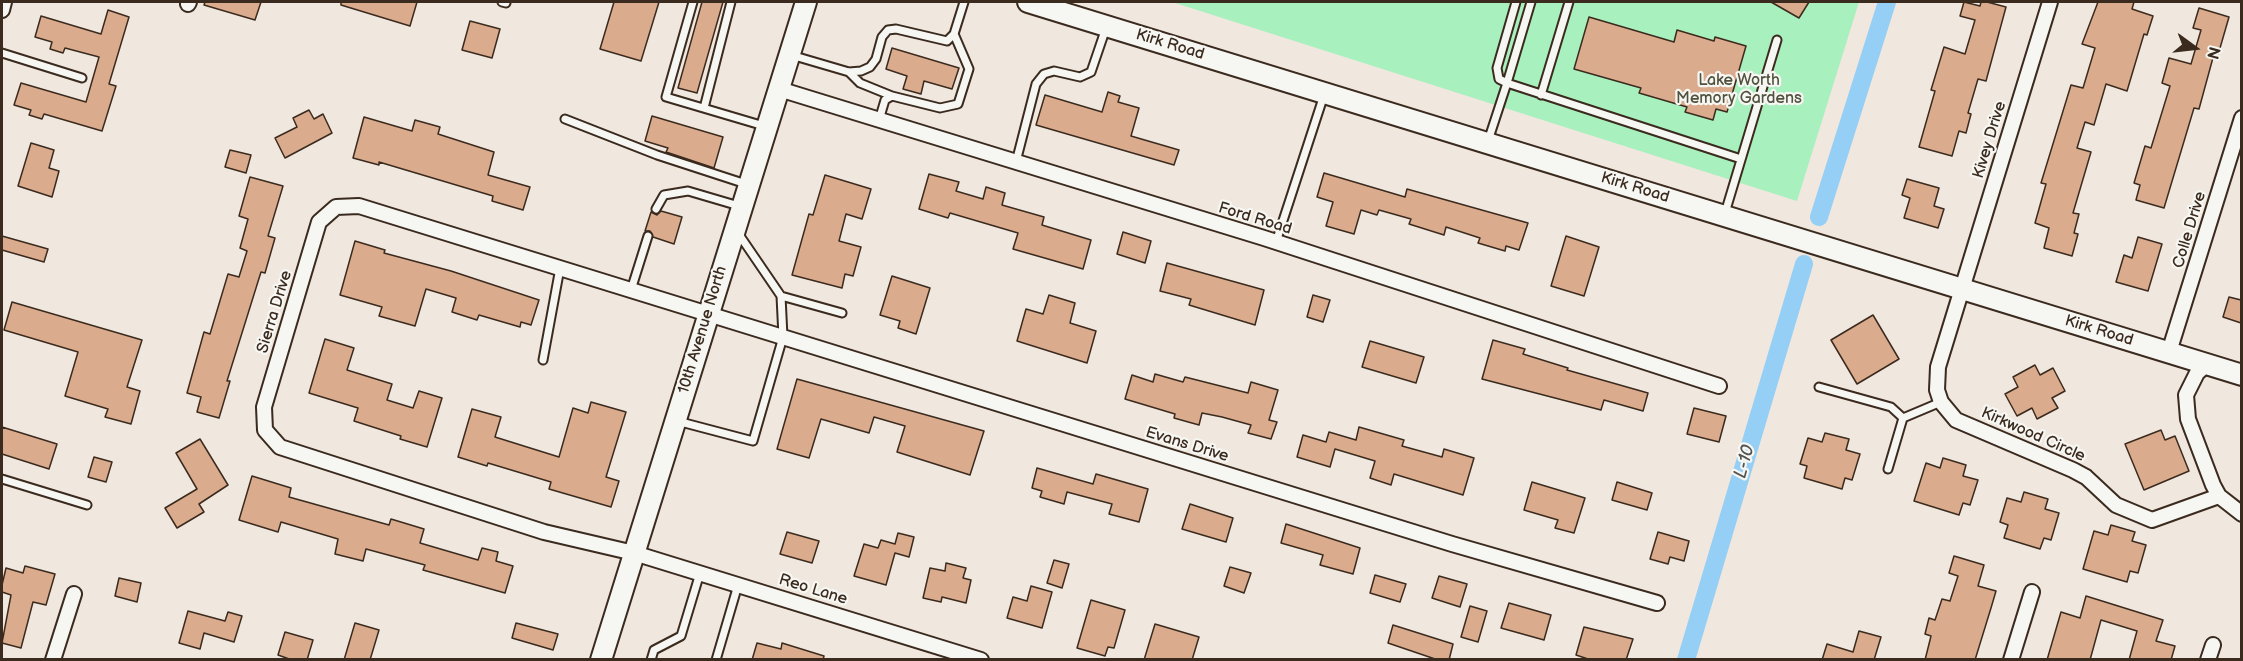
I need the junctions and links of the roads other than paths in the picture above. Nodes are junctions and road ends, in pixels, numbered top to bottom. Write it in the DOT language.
graph roads {
  1 [pos="4,2"];
  2 [pos="693,2"];
  3 [pos="731,2"];
  4 [pos="806,2"];
  5 [pos="964,2"];
  6 [pos="1028,2"];
  7 [pos="1516,2"];
  8 [pos="1531,2"];
  9 [pos="1569,2"];
  10 [pos="2050,2"];
  11 [pos="2,10"];
  12 [pos="1106,26"];
  13 [pos="954,34"];
  14 [pos="1777,40"];
  15 [pos="2,53"];
  16 [pos="789,54"];
  17 [pos="849,72"];
  18 [pos="82,78"];
  19 [pos="1507,83"];
  20 [pos="778,89"];
  21 [pos="1324,93"];
  22 [pos="1541,95"];
  23 [pos="892,96"];
  24 [pos="704,108"];
  25 [pos="2241,118"];
  26 [pos="566,119"];
  27 [pos="879,120"];
  28 [pos="767,127"];
  29 [pos="1487,143"];
  30 [pos="1741,159"];
  31 [pos="1016,162"];
  32 [pos="749,184"];
  33 [pos="742,207"];
  34 [pos="656,209"];
  35 [pos="1724,216"];
  36 [pos="735,228"];
  37 [pos="648,236"];
  38 [pos="1276,242"];
  39 [pos="560,268"];
  40 [pos="1962,289"];
  41 [pos="631,290"];
  42 [pos="781,296"];
  43 [pos="842,313"];
  44 [pos="708,314"];
  45 [pos="783,337"];
  46 [pos="2169,352"];
  47 [pos="543,360"];
  48 [pos="2207,364"];
  49 [pos="2241,375"];
  50 [pos="1719,386"];
  51 [pos="1819,387"];
  52 [pos="1941,402"];
  53 [pos="1903,418"];
  54 [pos="675,420"];
  55 [pos="1888,469"];
  56 [pos="2,479"];
  57 [pos="2219,496"];
  58 [pos="87,505"];
  59 [pos="2241,514"];
  60 [pos="634,553"];
  61 [pos="700,573"];
  62 [pos="738,585"];
  63 [pos="2032,592"];
  64 [pos="74,594"];
  65 [pos="1657,603"];
  66 [pos="2213,645"];
  67 [pos="53,660"];
  68 [pos="601,660"];
  69 [pos="651,660"];
  70 [pos="716,660"];
  71 [pos="981,660"];
  72 [pos="2011,660"];
  73 [pos="2208,660"];
  1 -- 11 [label="street"];
  2 -- 24 [label="lane"];
  3 -- 24 [label="lane"];
  4 -- 16 [label="street, 10th Avenue North"];
  5 -- 13 [label="lane"];
  6 -- 12 [label="street, Kirk Road"];
  7 -- 19 [label="lane"];
  8 -- 19 [label="lane"];
  9 -- 22 [label="lane"];
  10 -- 40 [label="street, Kivey Drive"];
  12 -- 21 [label="street, Kirk Road"];
  12 -- 31 [label="lane"];
  13 -- 17 [label="lane"];
  13 -- 23 [label="lane"];
  14 -- 30 [label="lane"];
  15 -- 18 [label="lane"];
  16 -- 17 [label="lane"];
  16 -- 20 [label="street, 10th Avenue North"];
  17 -- 23 [label="lane"];
  19 -- 22 [label="lane"];
  19 -- 29 [label="lane"];
  20 -- 27 [label="street, Ford Road"];
  20 -- 28 [label="street, 10th Avenue North"];
  21 -- 29 [label="street, Kirk Road"];
  21 -- 38 [label="lane"];
  22 -- 30 [label="lane"];
  23 -- 27 [label="lane"];
  24 -- 28 [label="lane"];
  25 -- 46 [label="street, Colle Drive"];
  26 -- 32 [label="lane"];
  27 -- 31 [label="street, Ford Road"];
  28 -- 32 [label="street, 10th Avenue North"];
  29 -- 35 [label="street, Kirk Road"];
  30 -- 35 [label="lane"];
  31 -- 38 [label="street, Ford Road"];
  32 -- 33 [label="street, 10th Avenue North"];
  33 -- 34 [label="lane"];
  33 -- 36 [label="street, 10th Avenue North"];
  35 -- 40 [label="street, Kirk Road"];
  36 -- 42 [label="lane"];
  36 -- 44 [label="street, 10th Avenue North"];
  37 -- 41 [label="lane"];
  38 -- 50 [label="street, Ford Road"];
  39 -- 41 [label="street, Sierra Drive"];
  39 -- 47 [label="lane"];
  39 -- 60 [label="street, Sierra Drive"];
  40 -- 46 [label="street, Kirk Road"];
  40 -- 52 [label="street"];
  41 -- 44 [label="street, Sierra Drive"];
  42 -- 43 [label="lane"];
  42 -- 45 [label="lane"];
  44 -- 45 [label="street, Evans Drive"];
  44 -- 54 [label="street, 10th Avenue North"];
  45 -- 54 [label="lane"];
  45 -- 65 [label="street, Evans Drive"];
  46 -- 48 [label="street, Kirk Road"];
  48 -- 49 [label="street, Kirk Road"];
  48 -- 57 [label="street"];
  51 -- 53 [label="lane"];
  52 -- 53 [label="lane"];
  52 -- 57 [label="street, Kirkwood Circle"];
  53 -- 55 [label="lane"];
  54 -- 60 [label="street, 10th Avenue North"];
  56 -- 58 [label="lane"];
  57 -- 59 [label="street"];
  60 -- 61 [label="street, Reo Lane"];
  60 -- 68 [label="street, 10th Avenue North"];
  61 -- 62 [label="street, Reo Lane"];
  61 -- 69 [label="lane"];
  62 -- 70 [label="lane"];
  62 -- 71 [label="street, Reo Lane"];
  63 -- 72 [label="street"];
  64 -- 67 [label="street"];
  66 -- 73 [label="street"];
}
